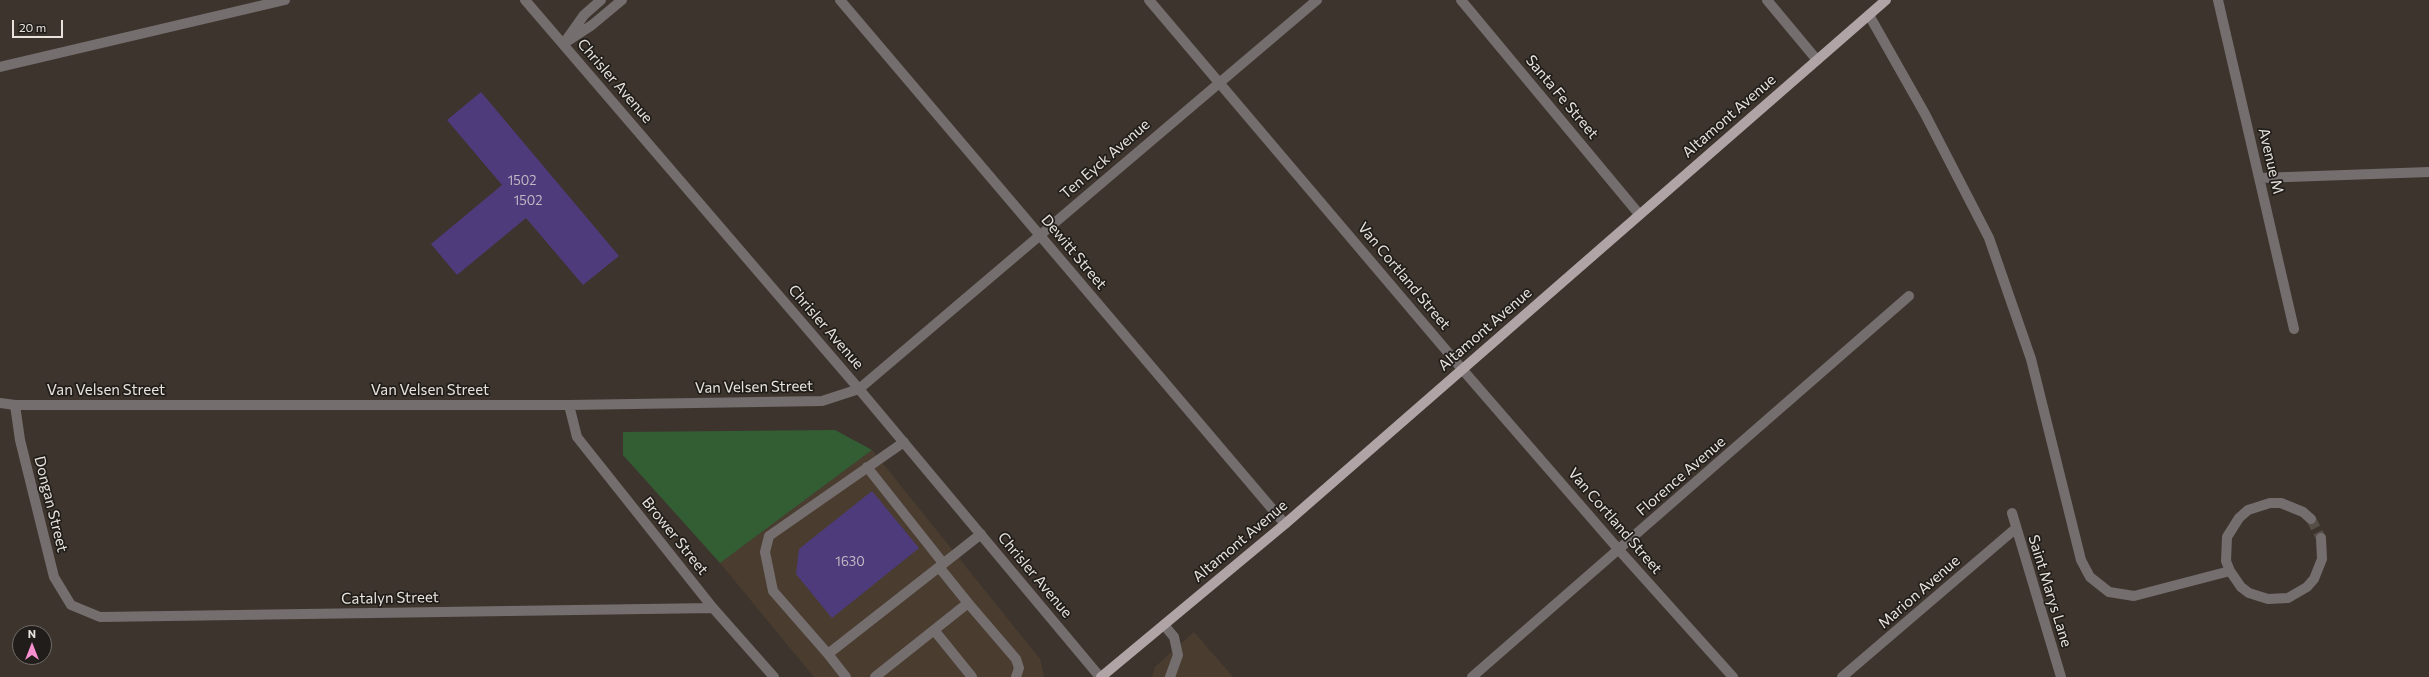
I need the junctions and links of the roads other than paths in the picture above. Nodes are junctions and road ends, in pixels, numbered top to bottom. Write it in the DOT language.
graph roads {
  1 [pos="286,0"];
  2 [pos="525,0"];
  3 [pos="601,0"];
  4 [pos="622,0"];
  5 [pos="840,0"];
  6 [pos="1149,0"];
  7 [pos="1317,0"];
  8 [pos="1461,0"];
  9 [pos="1767,0"];
  10 [pos="1886,0"];
  11 [pos="2218,0"];
  12 [pos="1868,15"];
  13 [pos="563,44"];
  14 [pos="1817,60"];
  15 [pos="0,67"];
  16 [pos="1219,81"];
  17 [pos="2429,172"];
  18 [pos="2260,178"];
  19 [pos="1640,214"];
  20 [pos="1040,234"];
  21 [pos="1909,296"];
  22 [pos="2294,329"];
  23 [pos="1462,369"];
  24 [pos="859,389"];
  25 [pos="0,403"];
  26 [pos="15,405"];
  27 [pos="569,405"];
  28 [pos="904,442"];
  29 [pos="867,467"];
  30 [pos="2012,513"];
  31 [pos="2311,519"];
  32 [pos="1285,524"];
  33 [pos="2016,529"];
  34 [pos="981,534"];
  35 [pos="2321,538"];
  36 [pos="1619,550"];
  37 [pos="941,565"];
  38 [pos="2230,571"];
  39 [pos="968,603"];
  40 [pos="71,605"];
  41 [pos="713,608"];
  42 [pos="1164,625"];
  43 [pos="934,630"];
  44 [pos="828,654"];
  45 [pos="774,677"];
  46 [pos="846,677"];
  47 [pos="875,677"];
  48 [pos="972,677"];
  49 [pos="1016,677"];
  50 [pos="1100,677"];
  51 [pos="1170,677"];
  52 [pos="1472,677"];
  53 [pos="1733,677"];
  54 [pos="1842,677"];
  55 [pos="2061,677"];
  1 -- 15 [label="street"];
  2 -- 13 [label="street, Chrisler Avenue"];
  3 -- 13 [label="street"];
  4 -- 13 [label="street"];
  5 -- 20 [label="street, Dewitt Street"];
  6 -- 16 [label="street, Van Cortland Street"];
  7 -- 16 [label="street, Ten Eyck Avenue"];
  8 -- 19 [label="street, Santa Fe Street"];
  9 -- 14 [label="street"];
  10 -- 12 [label="main road, Altamont Avenue"];
  11 -- 18 [label="street, Avenue M"];
  12 -- 14 [label="main road, Altamont Avenue"];
  12 -- 38 [label="street"];
  13 -- 24 [label="street, Chrisler Avenue"];
  14 -- 19 [label="main road, Altamont Avenue"];
  16 -- 20 [label="street, Ten Eyck Avenue"];
  16 -- 23 [label="street, Van Cortland Street"];
  17 -- 18 [label="street"];
  18 -- 22 [label="street, Avenue M"];
  19 -- 23 [label="main road, Altamont Avenue"];
  20 -- 24 [label="street, Ten Eyck Avenue"];
  20 -- 32 [label="street, Dewitt Street"];
  21 -- 36 [label="street, Florence Avenue"];
  23 -- 32 [label="main road, Altamont Avenue"];
  23 -- 36 [label="street, Van Cortland Street"];
  24 -- 27 [label="street, Van Velsen Street"];
  24 -- 28 [label="street, Chrisler Avenue"];
  25 -- 26 [label="street, Van Velsen Street"];
  26 -- 27 [label="street, Van Velsen Street"];
  26 -- 40 [label="street, Dongan Street"];
  27 -- 41 [label="street, Brower Street"];
  28 -- 29 [label="street"];
  28 -- 34 [label="street, Chrisler Avenue"];
  29 -- 37 [label="street"];
  29 -- 44 [label="street"];
  30 -- 33 [label="street, Saint Marys Lane"];
  31 -- 38 [label="street"];
  32 -- 42 [label="main road, Altamont Avenue"];
  33 -- 54 [label="street, Marion Avenue"];
  33 -- 55 [label="street, Saint Marys Lane"];
  34 -- 37 [label="street"];
  34 -- 50 [label="street, Chrisler Avenue"];
  35 -- 38 [label="street"];
  36 -- 52 [label="street, Florence Avenue"];
  36 -- 53 [label="street, Van Cortland Street"];
  37 -- 39 [label="street"];
  37 -- 44 [label="street"];
  39 -- 43 [label="street"];
  39 -- 49 [label="street"];
  40 -- 41 [label="street, Catalyn Street"];
  41 -- 45 [label="street, Brower Street"];
  42 -- 50 [label="main road, Altamont Avenue"];
  42 -- 51 [label="street"];
  43 -- 47 [label="street"];
  43 -- 48 [label="street"];
  44 -- 46 [label="street"];
}
